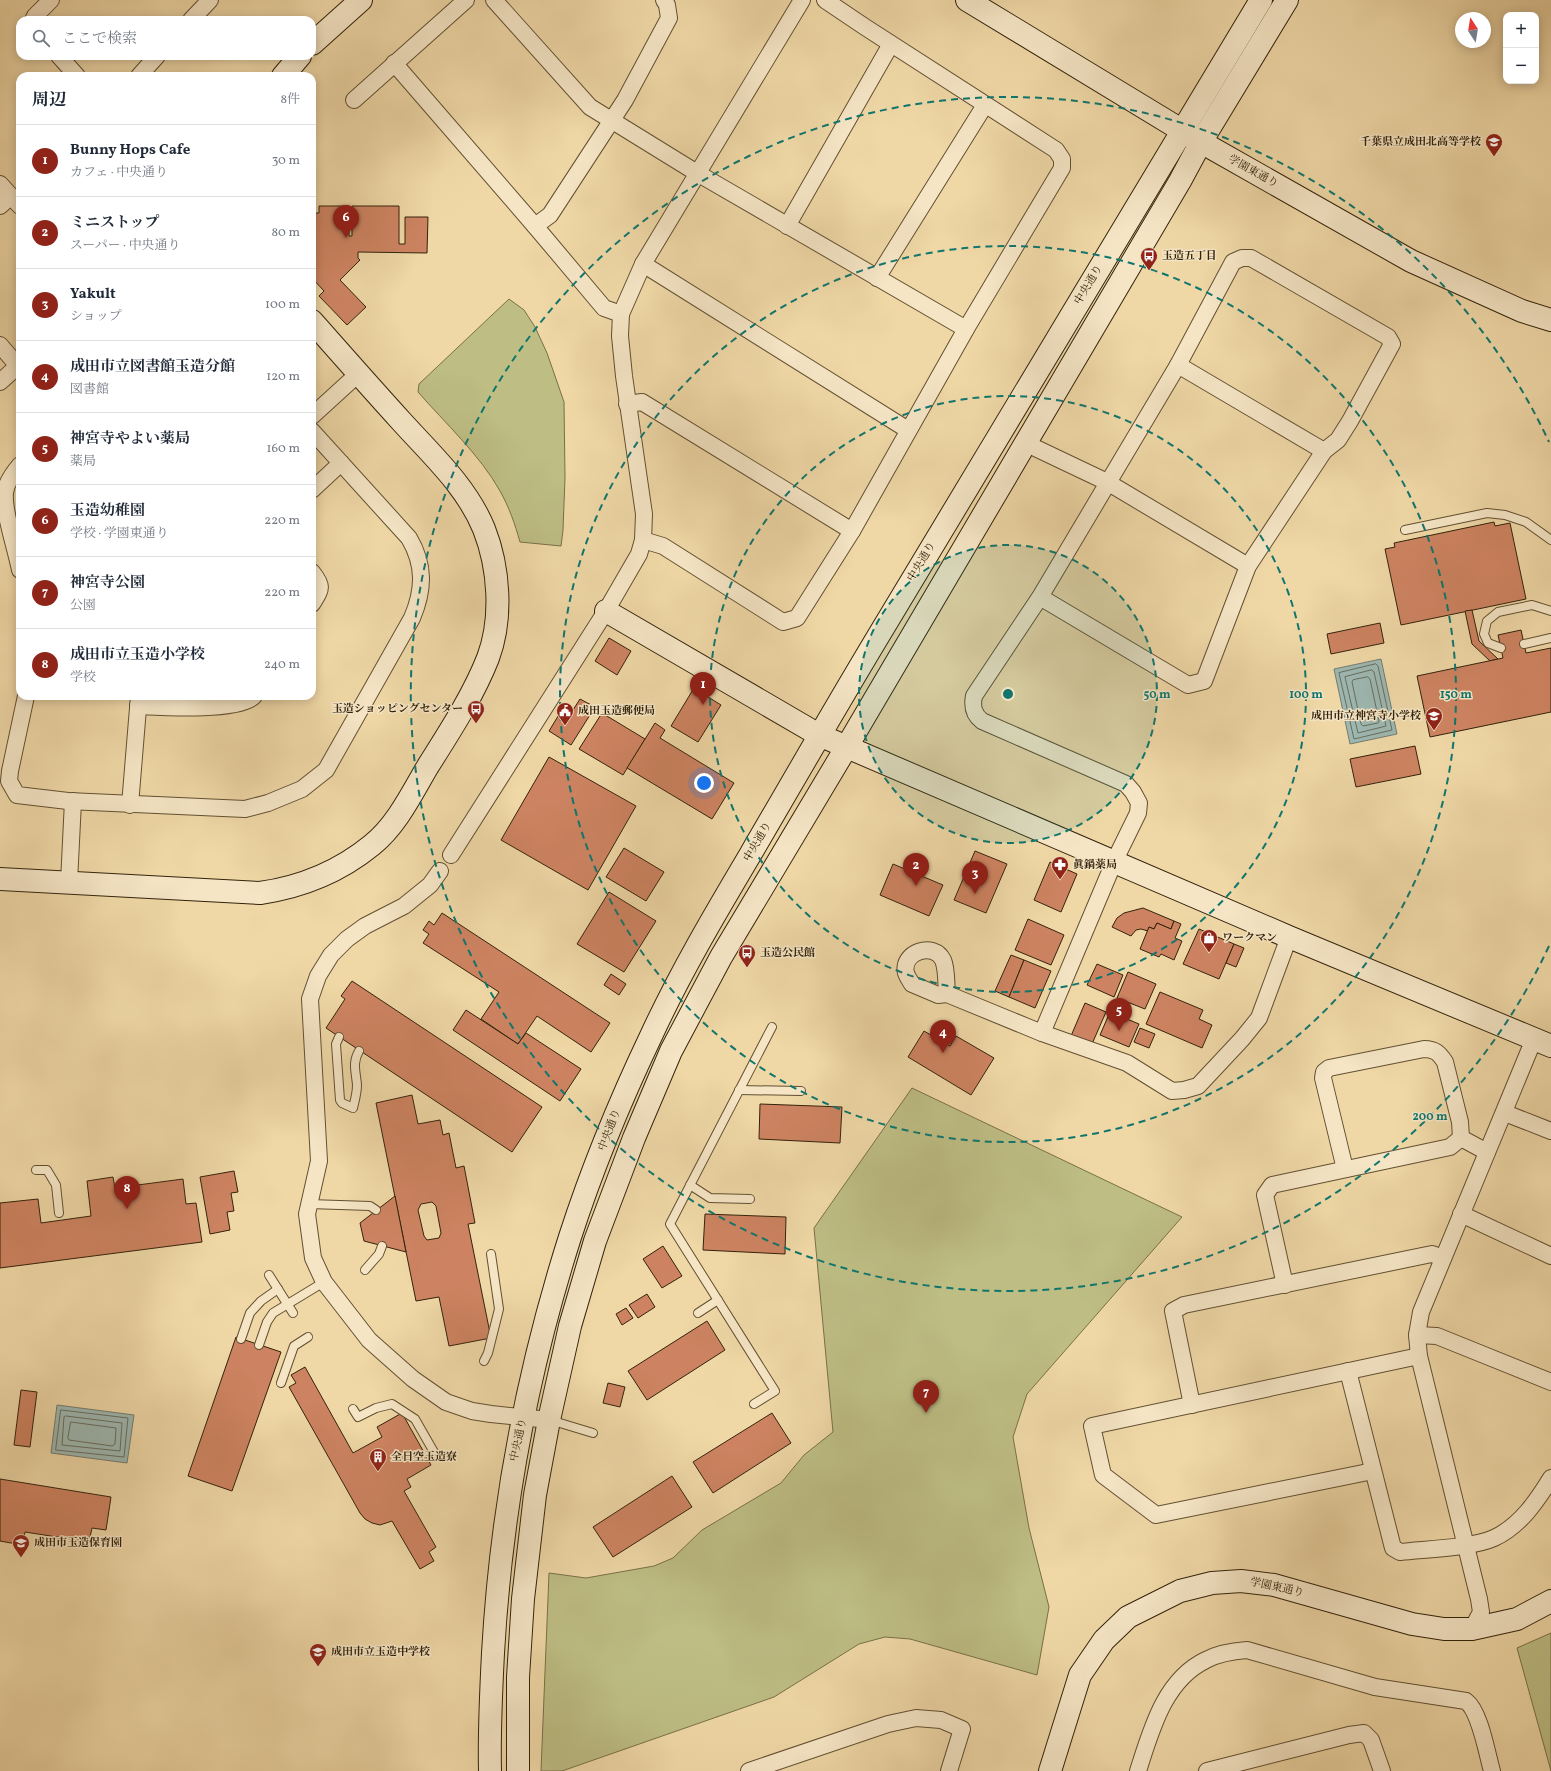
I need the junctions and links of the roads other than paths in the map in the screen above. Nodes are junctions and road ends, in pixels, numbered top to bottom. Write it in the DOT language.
graph roads {
  1 [pos="51,0"];
  2 [pos="210,0"];
  3 [pos="361,0"];
  4 [pos="466,0"];
  5 [pos="494,0"];
  6 [pos="664,0"];
  7 [pos="802,0"];
  8 [pos="825,0"];
  9 [pos="967,0"];
  10 [pos="1261,0"];
  11 [pos="1287,0"];
  12 [pos="35,16"];
  13 [pos="195,16"];
  14 [pos="316,40"];
  15 [pos="891,44"];
  16 [pos="63,60"];
  17 [pos="153,60"];
  18 [pos="297,60"];
  19 [pos="394,63"];
  20 [pos="73,72"];
  21 [pos="143,72"];
  22 [pos="286,72"];
  23 [pos="354,100"];
  24 [pos="985,105"];
  25 [pos="612,120"];
  26 [pos="1182,131"];
  27 [pos="1201,142"];
  28 [pos="697,173"];
  29 [pos="0,184"];
  30 [pos="10,203"];
  31 [pos="535,226"];
  32 [pos="787,226"];
  33 [pos="643,264"];
  34 [pos="876,278"];
  35 [pos="621,314"];
  36 [pos="1551,320"];
  37 [pos="316,326"];
  38 [pos="966,329"];
  39 [pos="0,345"];
  40 [pos="16,362"];
  41 [pos="1178,365"];
  42 [pos="16,368"];
  43 [pos="358,374"];
  44 [pos="0,382"];
  45 [pos="627,404"];
  46 [pos="316,412"];
  47 [pos="908,430"];
  48 [pos="316,435"];
  49 [pos="1013,436"];
  50 [pos="1324,451"];
  51 [pos="341,463"];
  52 [pos="16,470"];
  53 [pos="1107,482"];
  54 [pos="316,486"];
  55 [pos="1405,530"];
  56 [pos="852,531"];
  57 [pos="643,540"];
  58 [pos="1551,540"];
  59 [pos="16,543"];
  60 [pos="1248,566"];
  61 [pos="316,576"];
  62 [pos="1040,597"];
  63 [pos="316,598"];
  64 [pos="606,611"];
  65 [pos="1551,611"];
  66 [pos="1551,638"];
  67 [pos="1524,644"];
  68 [pos="1501,648"];
  69 [pos="25,700"];
  70 [pos="248,700"];
  71 [pos="138,701"];
  72 [pos="819,735"];
  73 [pos="846,748"];
  74 [pos="73,801"];
  75 [pos="130,805"];
  76 [pos="451,855"];
  77 [pos="1114,862"];
  78 [pos="440,871"];
  79 [pos="0,879"];
  80 [pos="69,882"];
  81 [pos="1289,937"];
  82 [pos="947,994"];
  83 [pos="772,1027"];
  84 [pos="1042,1033"];
  85 [pos="339,1037"];
  86 [pos="1542,1043"];
  87 [pos="359,1051"];
  88 [pos="740,1090"];
  89 [pos="801,1091"];
  90 [pos="1504,1113"];
  91 [pos="1551,1131"];
  92 [pos="1461,1138"];
  93 [pos="1487,1152"];
  94 [pos="1345,1169"];
  95 [pos="36,1170"];
  96 [pos="690,1185"];
  97 [pos="750,1199"];
  98 [pos="310,1204"];
  99 [pos="376,1210"];
  100 [pos="59,1213"];
  101 [pos="1461,1214"];
  102 [pos="382,1246"];
  103 [pos="491,1254"];
  104 [pos="1551,1256"];
  105 [pos="1443,1258"];
  106 [pos="365,1270"];
  107 [pos="269,1275"];
  108 [pos="324,1282"];
  109 [pos="1285,1284"];
  110 [pos="278,1289"];
  111 [pos="718,1300"];
  112 [pos="287,1304"];
  113 [pos="293,1313"];
  114 [pos="698,1313"];
  115 [pos="1417,1335"];
  116 [pos="308,1338"];
  117 [pos="241,1339"];
  118 [pos="259,1345"];
  119 [pos="1419,1356"];
  120 [pos="484,1361"];
  121 [pos="1348,1371"];
  122 [pos="281,1382"];
  123 [pos="1551,1382"];
  124 [pos="754,1404"];
  125 [pos="1192,1404"];
  126 [pos="353,1409"];
  127 [pos="524,1418"];
  128 [pos="549,1420"];
  129 [pos="593,1433"];
  130 [pos="435,1454"];
  131 [pos="1373,1471"];
  132 [pos="1551,1478"];
  133 [pos="1465,1545"];
  134 [pos="1551,1601"];
  135 [pos="1472,1629"];
  136 [pos="1142,1770"];
  137 [pos="490,1771"];
  138 [pos="518,1771"];
  139 [pos="749,1771"];
  140 [pos="949,1771"];
  141 [pos="1050,1771"];
  142 [pos="1208,1771"];
  143 [pos="1382,1771"];
  144 [pos="1492,1771"];
  1 -- 12 [label="street"];
  2 -- 13 [label="street"];
  3 -- 14 [label="street"];
  4 -- 19 [label="street"];
  5 -- 25 [label="street"];
  6 -- 25 [label="street"];
  7 -- 28 [label="street"];
  8 -- 15 [label="street"];
  9 -- 26 [label="street, 学園東通り"];
  10 -- 26 [label="street, 中央通り"];
  11 -- 27 [label="street, 中央通り"];
  15 -- 24 [label="street"];
  15 -- 32 [label="street"];
  16 -- 20 [label="street"];
  17 -- 21 [label="street"];
  18 -- 22 [label="street"];
  19 -- 23 [label="street"];
  19 -- 31 [label="street"];
  24 -- 34 [label="street"];
  24 -- 38 [label="street"];
  25 -- 28 [label="street"];
  25 -- 31 [label="street"];
  26 -- 27 [label="street, 学園東通り"];
  26 -- 49 [label="street, 中央通り"];
  27 -- 36 [label="street, 学園東通り"];
  27 -- 49 [label="street, 中央通り"];
  28 -- 32 [label="street"];
  28 -- 33 [label="street"];
  29 -- 30 [label="street"];
  31 -- 35 [label="street"];
  32 -- 34 [label="street"];
  33 -- 35 [label="street"];
  33 -- 47 [label="street"];
  34 -- 38 [label="street"];
  35 -- 45 [label="street"];
  37 -- 43 [label="street"];
  38 -- 47 [label="street"];
  39 -- 40 [label="street"];
  41 -- 50 [label="street"];
  41 -- 50 [label="street"];
  41 -- 53 [label="street"];
  42 -- 44 [label="street"];
  43 -- 46 [label="street"];
  43 -- 80 [label="street"];
  45 -- 56 [label="street"];
  45 -- 57 [label="street"];
  47 -- 56 [label="street"];
  48 -- 51 [label="street"];
  49 -- 53 [label="street"];
  49 -- 72 [label="street, 中央通り"];
  49 -- 73 [label="street, 中央通り"];
  50 -- 60 [label="street"];
  51 -- 54 [label="street"];
  51 -- 75 [label="street"];
  52 -- 59 [label="street"];
  53 -- 60 [label="street"];
  53 -- 62 [label="street"];
  55 -- 58 [label="lane"];
  56 -- 57 [label="street"];
  57 -- 64 [label="street"];
  60 -- 62 [label="street"];
  61 -- 63 [label="street"];
  62 -- 77 [label="street"];
  64 -- 72 [label="street"];
  64 -- 76 [label="street"];
  65 -- 68 [label="lane"];
  66 -- 67 [label="lane"];
  69 -- 74 [label="street"];
  70 -- 71 [label="street"];
  71 -- 75 [label="street"];
  72 -- 73 [label="street"];
  72 -- 127 [label="street, 中央通り"];
  73 -- 77 [label="street"];
  73 -- 128 [label="street, 中央通り"];
  74 -- 75 [label="street"];
  74 -- 80 [label="street"];
  77 -- 81 [label="street"];
  77 -- 84 [label="street"];
  78 -- 98 [label="street"];
  79 -- 80 [label="street"];
  81 -- 84 [label="street"];
  81 -- 86 [label="street"];
  82 -- 84 [label="street"];
  83 -- 88 [label="lane"];
  85 -- 87 [label="lane"];
  86 -- 90 [label="street"];
  88 -- 89 [label="lane"];
  88 -- 96 [label="lane"];
  90 -- 91 [label="street"];
  90 -- 93 [label="street"];
  92 -- 93 [label="street"];
  92 -- 94 [label="street"];
  92 -- 94 [label="street"];
  93 -- 101 [label="street"];
  94 -- 109 [label="street"];
  95 -- 100 [label="lane"];
  96 -- 97 [label="lane"];
  96 -- 111 [label="lane"];
  98 -- 99 [label="lane"];
  98 -- 108 [label="street"];
  101 -- 104 [label="street"];
  101 -- 105 [label="street"];
  102 -- 106 [label="lane"];
  103 -- 120 [label="lane"];
  105 -- 109 [label="street"];
  105 -- 115 [label="street"];
  107 -- 110 [label="lane"];
  108 -- 112 [label="lane"];
  108 -- 127 [label="street"];
  109 -- 125 [label="street"];
  110 -- 112 [label="lane"];
  110 -- 117 [label="lane"];
  111 -- 114 [label="lane"];
  111 -- 124 [label="lane"];
  112 -- 113 [label="lane"];
  112 -- 118 [label="lane"];
  115 -- 119 [label="street"];
  115 -- 123 [label="street"];
  116 -- 122 [label="lane"];
  119 -- 121 [label="street"];
  119 -- 133 [label="street"];
  121 -- 125 [label="street"];
  121 -- 131 [label="street"];
  125 -- 131 [label="street"];
  126 -- 130 [label="lane"];
  127 -- 128 [label="street"];
  127 -- 137 [label="street, 中央通り"];
  128 -- 129 [label="lane"];
  128 -- 138 [label="street, 中央通り"];
  131 -- 133 [label="street"];
  132 -- 133 [label="street"];
  133 -- 135 [label="street"];
  134 -- 135 [label="street, 学園東通り"];
  135 -- 141 [label="street, 学園東通り"];
  136 -- 144 [label="street"];
  139 -- 140 [label="street"];
  142 -- 143 [label="street"];
}
